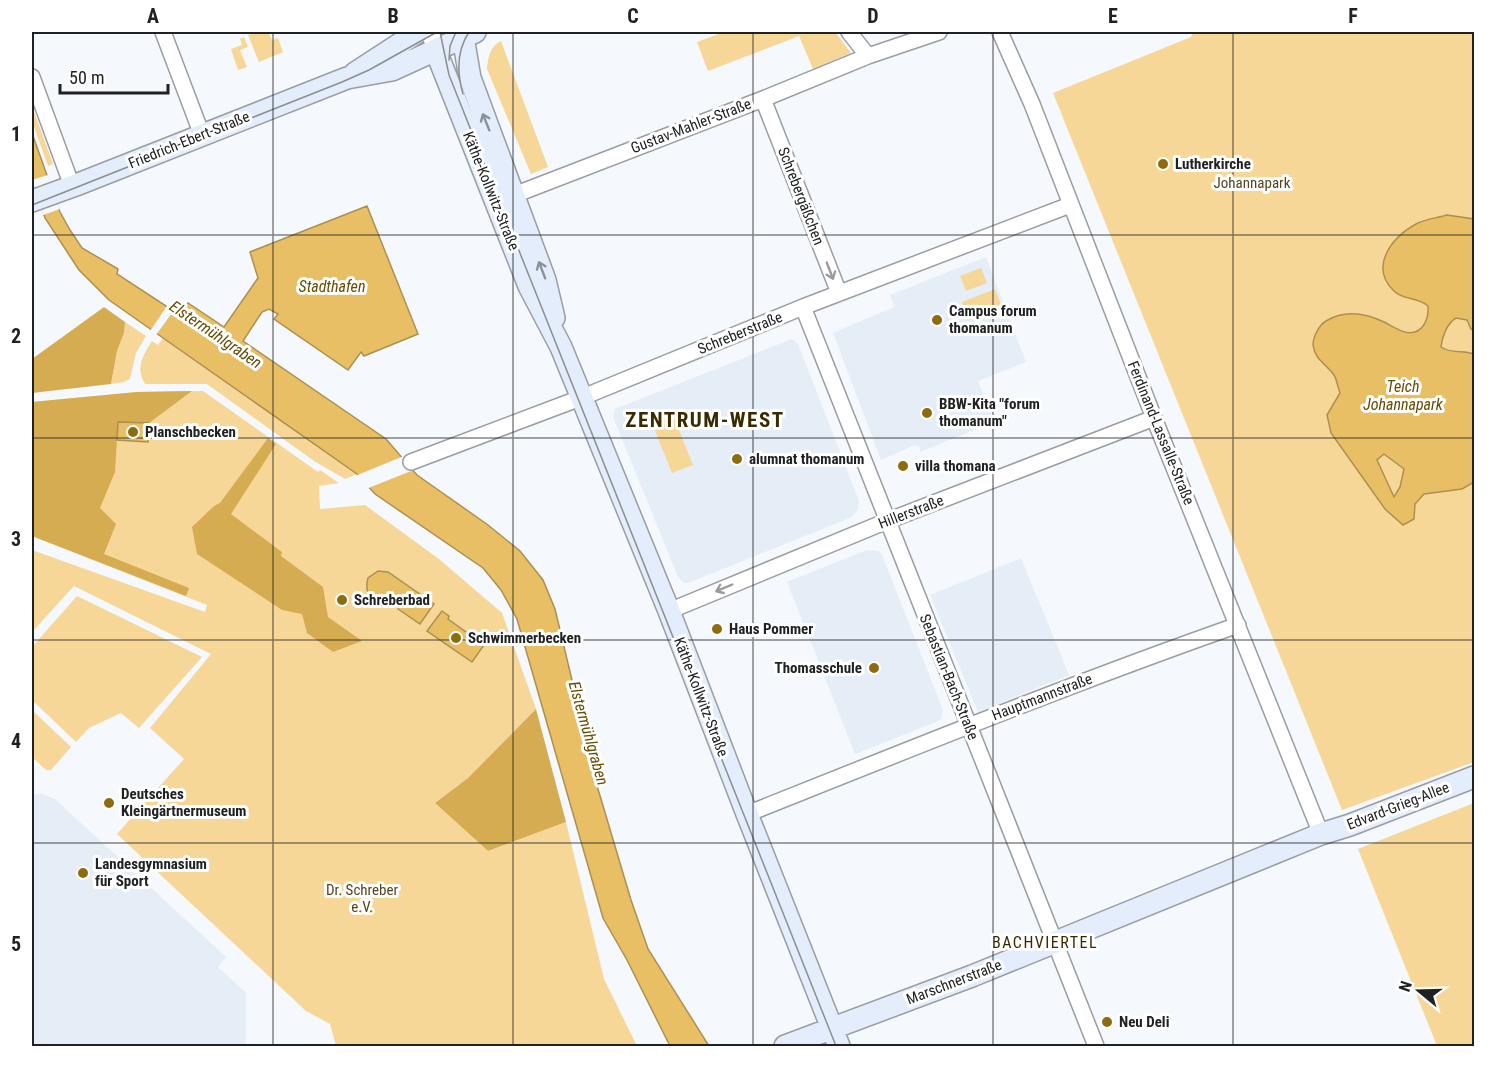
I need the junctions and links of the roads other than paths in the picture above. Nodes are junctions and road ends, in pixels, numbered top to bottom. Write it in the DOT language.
graph roads {
  1 [pos="163,32"];
  2 [pos="418,32"];
  3 [pos="849,32"];
  4 [pos="939,32"];
  5 [pos="1000,32"];
  6 [pos="467,33"];
  7 [pos="434,41"];
  8 [pos="868,56"];
  9 [pos="32,77"];
  10 [pos="347,78"];
  11 [pos="763,99"];
  12 [pos="202,135"];
  13 [pos="49,195"];
  14 [pos="514,195"];
  15 [pos="1070,205"];
  16 [pos="839,293"];
  17 [pos="803,307"];
  18 [pos="561,347"];
  19 [pos="581,398"];
  20 [pos="1154,418"];
  21 [pos="411,462"];
  22 [pos="887,520"];
  23 [pos="669,611"];
  24 [pos="1238,625"];
  25 [pos="969,725"];
  26 [pos="1474,777"];
  27 [pos="747,814"];
  28 [pos="1321,834"];
  29 [pos="1056,941"];
  30 [pos="836,1038"];
  31 [pos="785,1047"];
  32 [pos="1096,1047"];
  1 -- 12 [label="street"];
  2 -- 10 [label="main road, Friedrich-Ebert-Straße"];
  3 -- 8 [label="street"];
  4 -- 8 [label="street, Gustav-Mahler-Straße"];
  5 -- 15 [label="street, Ferdinand-Lassalle-Straße"];
  6 -- 7 [label="main road, Friedrich-Ebert-Straße"];
  14 -- 6 [label="main road, Käthe-Kollwitz-Straße, one-way"];
  7 -- 10 [label="main road, Friedrich-Ebert-Straße"];
  7 -- 18 [label="main road, Käthe-Kollwitz-Straße"];
  8 -- 11 [label="street, Gustav-Mahler-Straße"];
  9 -- 13 [label="street"];
  10 -- 12 [label="main road, Friedrich-Ebert-Straße"];
  11 -- 14 [label="street, Gustav-Mahler-Straße"];
  11 -- 16 [label="street, Schrebergäßchen, one-way"];
  12 -- 13 [label="main road, Friedrich-Ebert-Straße"];
  18 -- 14 [label="main road, Käthe-Kollwitz-Straße, one-way"];
  15 -- 16 [label="street, Schreberstraße"];
  15 -- 20 [label="street, Ferdinand-Lassalle-Straße"];
  16 -- 17 [label="street, Schreberstraße"];
  17 -- 19 [label="street, Schreberstraße"];
  17 -- 22 [label="street, Sebastian-Bach-Straße"];
  18 -- 19 [label="main road, Käthe-Kollwitz-Straße"];
  19 -- 21 [label="street, Schreberstraße"];
  19 -- 23 [label="main road, Käthe-Kollwitz-Straße"];
  20 -- 22 [label="street, Hillerstraße"];
  20 -- 24 [label="street, Ferdinand-Lassalle-Straße"];
  22 -- 23 [label="street, Hillerstraße, one-way"];
  22 -- 25 [label="street, Sebastian-Bach-Straße"];
  23 -- 27 [label="main road, Käthe-Kollwitz-Straße"];
  24 -- 25 [label="street, Hauptmannstraße"];
  24 -- 28 [label="street, Ferdinand-Lassalle-Straße"];
  25 -- 27 [label="street, Hauptmannstraße"];
  25 -- 29 [label="street, Sebastian-Bach-Straße"];
  26 -- 28 [label="main road, Edvard-Grieg-Allee"];
  27 -- 30 [label="main road, Käthe-Kollwitz-Straße"];
  28 -- 29 [label="main road, Marschnerstraße"];
  29 -- 30 [label="main road, Marschnerstraße"];
  29 -- 32 [label="street, Sebastian-Bach-Straße"];
  30 -- 31 [label="main road, Marschnerstraße"];
}
